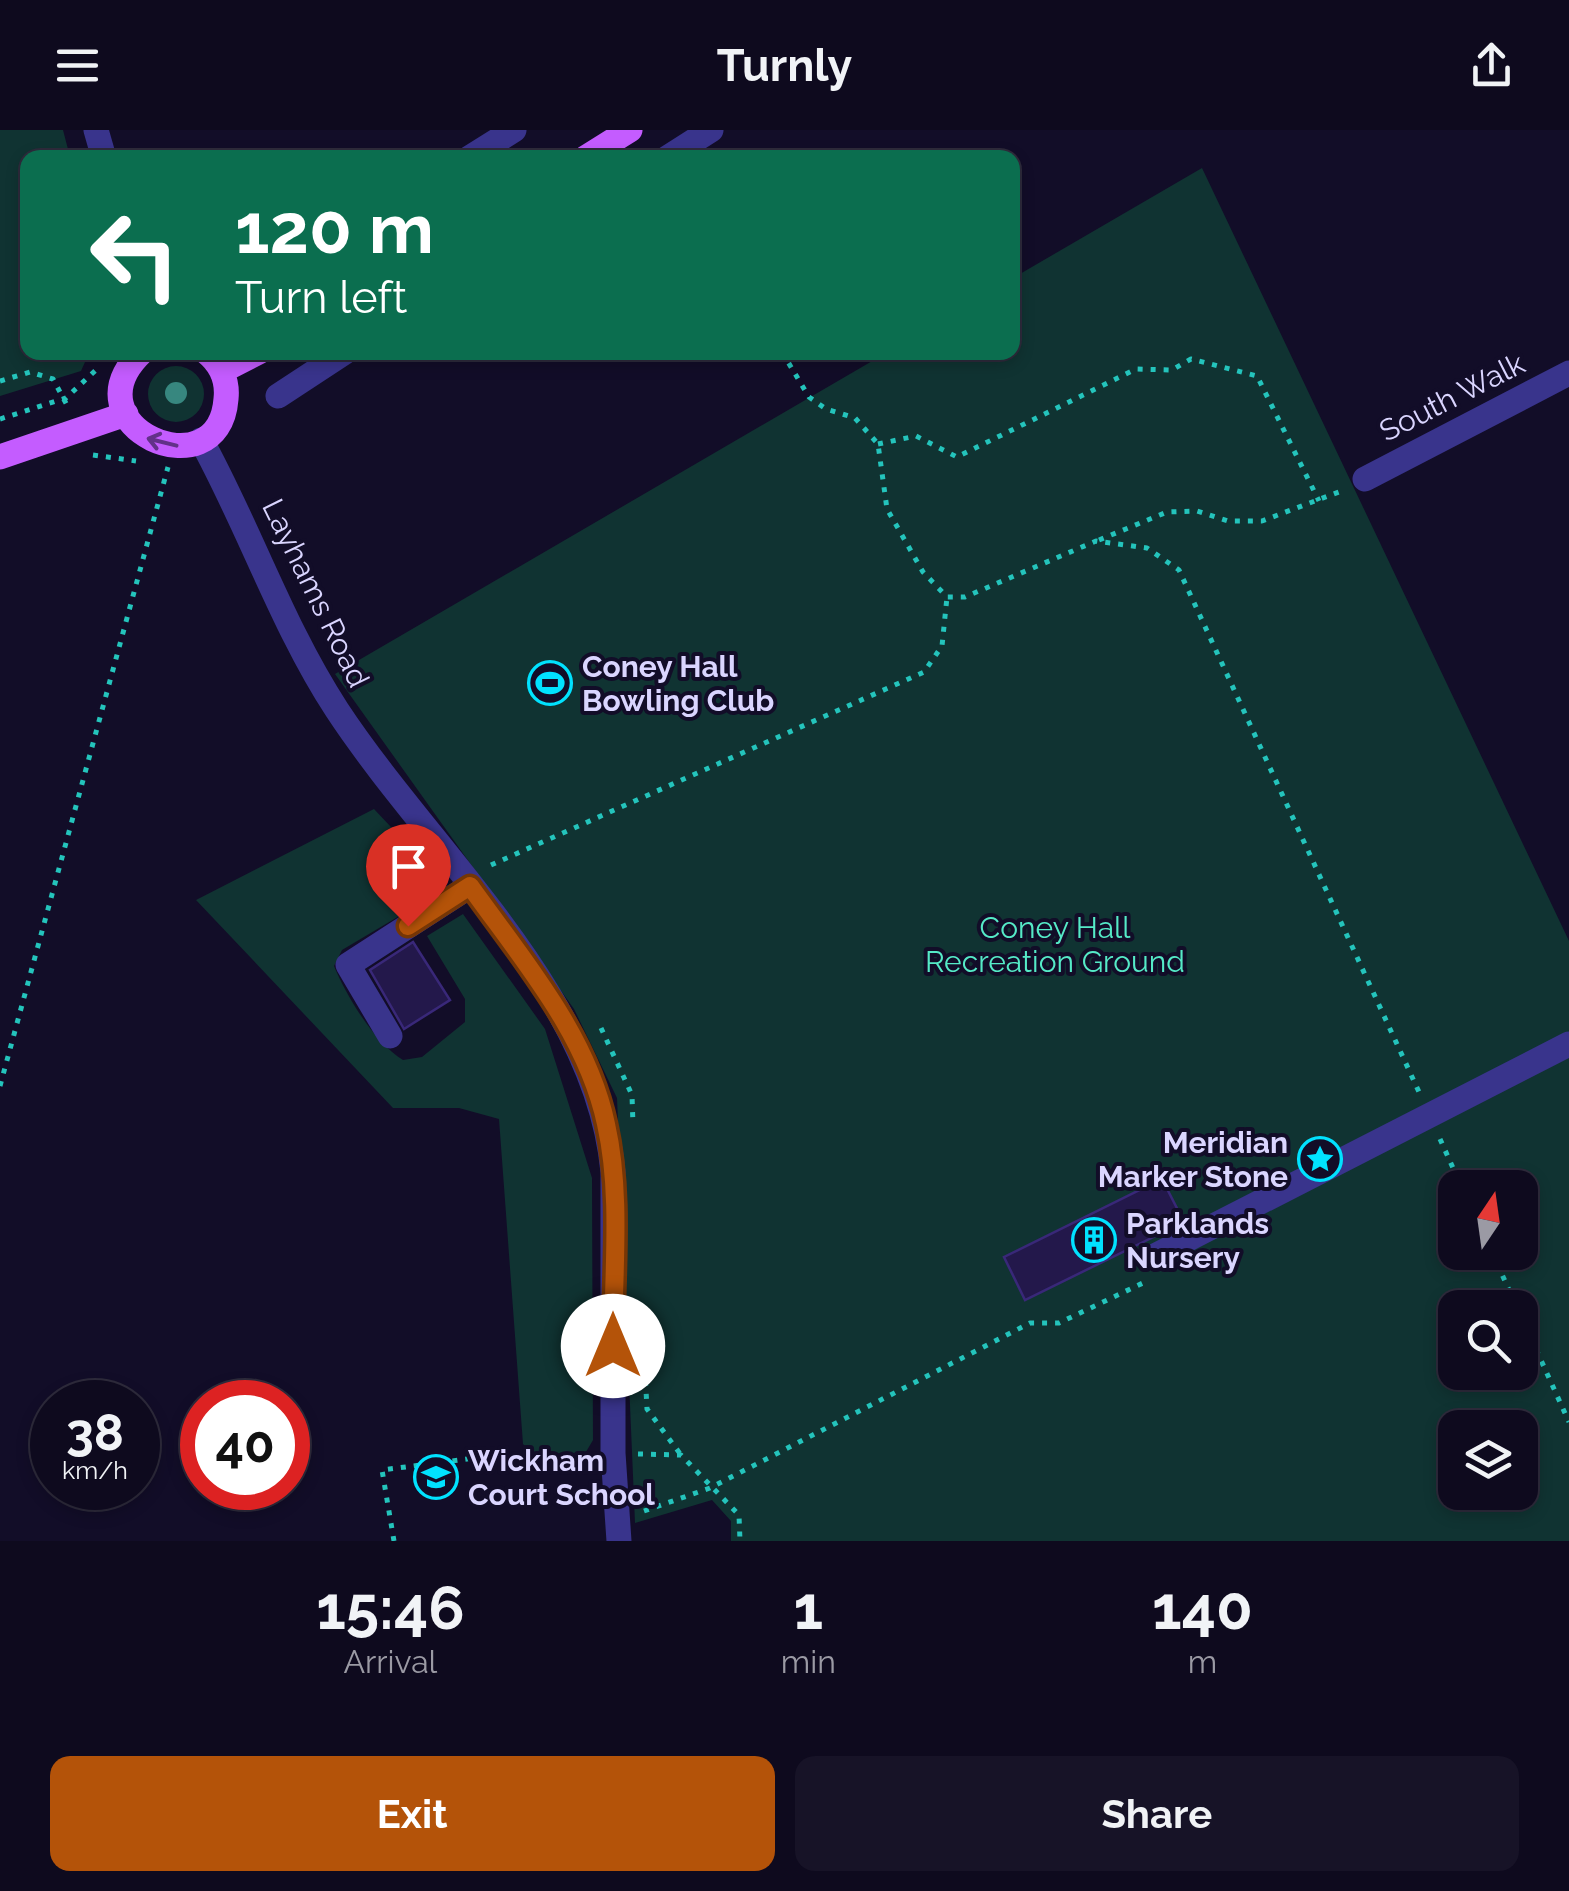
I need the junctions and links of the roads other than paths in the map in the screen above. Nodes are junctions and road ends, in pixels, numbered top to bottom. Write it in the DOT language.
graph roads {
  1 [pos="514,130"];
  2 [pos="630,130"];
  3 [pos="710,130"];
  4 [pos="481,150"];
  5 [pos="598,150"];
  6 [pos="679,150"];
  7 [pos="136,360"];
  8 [pos="313,361"];
  9 [pos="214,362"];
  10 [pos="1569,373"];
  11 [pos="278,396"];
  12 [pos="126,414"];
  13 [pos="200,440"];
  14 [pos="0,457"];
  15 [pos="1365,479"];
  16 [pos="470,886"];
  17 [pos="390,1036"];
  18 [pos="1569,1044"];
  19 [pos="1153,1257"];
  20 [pos="618,1529"];
  1 -- 4 [label="street"];
  2 -- 5 [label="main road"];
  3 -- 6 [label="street"];
  7 -- 12 [label="main road"];
  8 -- 11 [label="street"];
  9 -- 13 [label="main road"];
  10 -- 15 [label="street, South Walk"];
  13 -- 12 [label="main road, one-way"];
  12 -- 14 [label="main road"];
  13 -- 16 [label="street, Layhams Road"];
  16 -- 17 [label="street"];
  16 -- 20 [label="street, Layhams Road"];
  18 -- 19 [label="street"];
}
